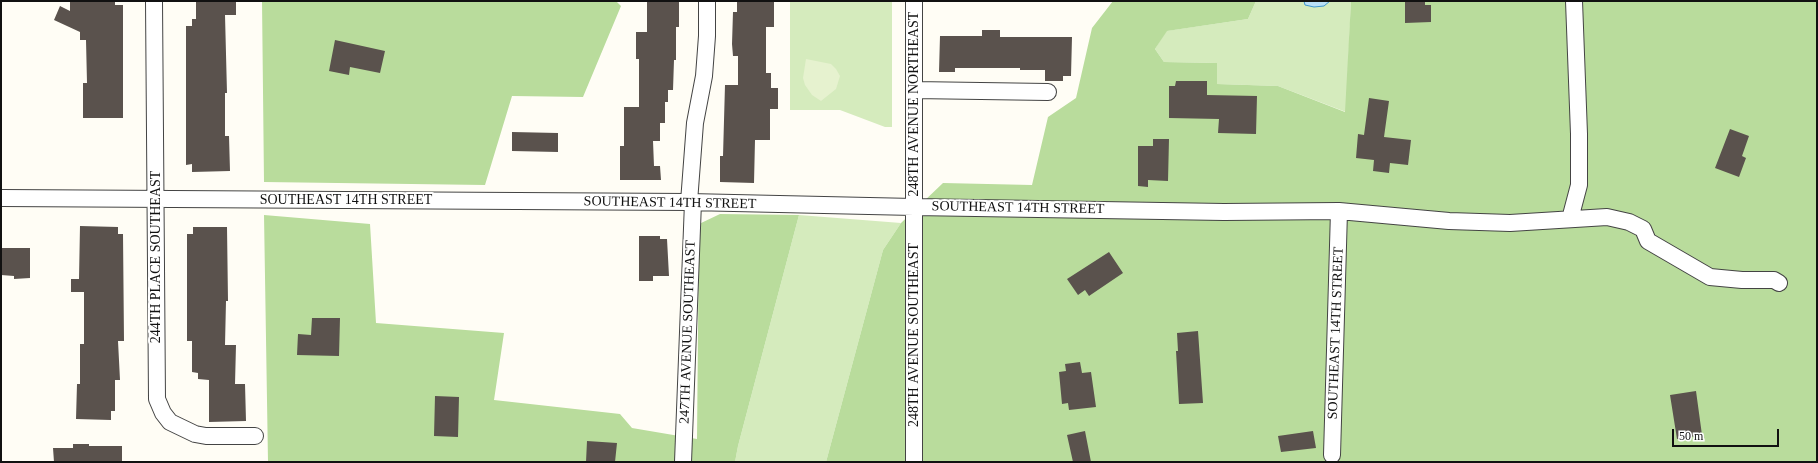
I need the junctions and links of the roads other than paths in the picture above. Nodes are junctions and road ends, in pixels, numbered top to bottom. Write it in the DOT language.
graph roads {
  1 [pos="154,1"];
  2 [pos="707,1"];
  3 [pos="914,1"];
  4 [pos="1574,1"];
  5 [pos="914,90"];
  6 [pos="1048,92"];
  7 [pos="1,198"];
  8 [pos="155,199"];
  9 [pos="691,202"];
  10 [pos="914,208"];
  11 [pos="1339,212"];
  12 [pos="1570,219"];
  13 [pos="1779,283"];
  14 [pos="255,436"];
  15 [pos="1332,455"];
  16 [pos="682,462"];
  17 [pos="914,462"];
  1 -- 8 [label="street, 244TH PLACE SOUTHEAST"];
  2 -- 9 [label="street, 247TH AVENUE SOUTHEAST"];
  3 -- 5 [label="street, 248TH AVENUE NORTHEAST"];
  4 -- 12 [label="street"];
  5 -- 6 [label="street"];
  5 -- 10 [label="street, 248TH AVENUE NORTHEAST"];
  7 -- 8 [label="street, SOUTHEAST 14TH STREET"];
  8 -- 9 [label="street, SOUTHEAST 14TH STREET"];
  8 -- 14 [label="street, 244TH PLACE SOUTHEAST"];
  9 -- 10 [label="street, SOUTHEAST 14TH STREET"];
  9 -- 16 [label="street, 247TH AVENUE SOUTHEAST"];
  10 -- 11 [label="street, SOUTHEAST 14TH STREET"];
  10 -- 17 [label="street, 248TH AVENUE SOUTHEAST"];
  11 -- 12 [label="street, SOUTHEAST 14TH STREET"];
  11 -- 15 [label="street, SOUTHEAST 14TH STREET"];
  12 -- 13 [label="street, SOUTHEAST 14TH STREET"];
}
